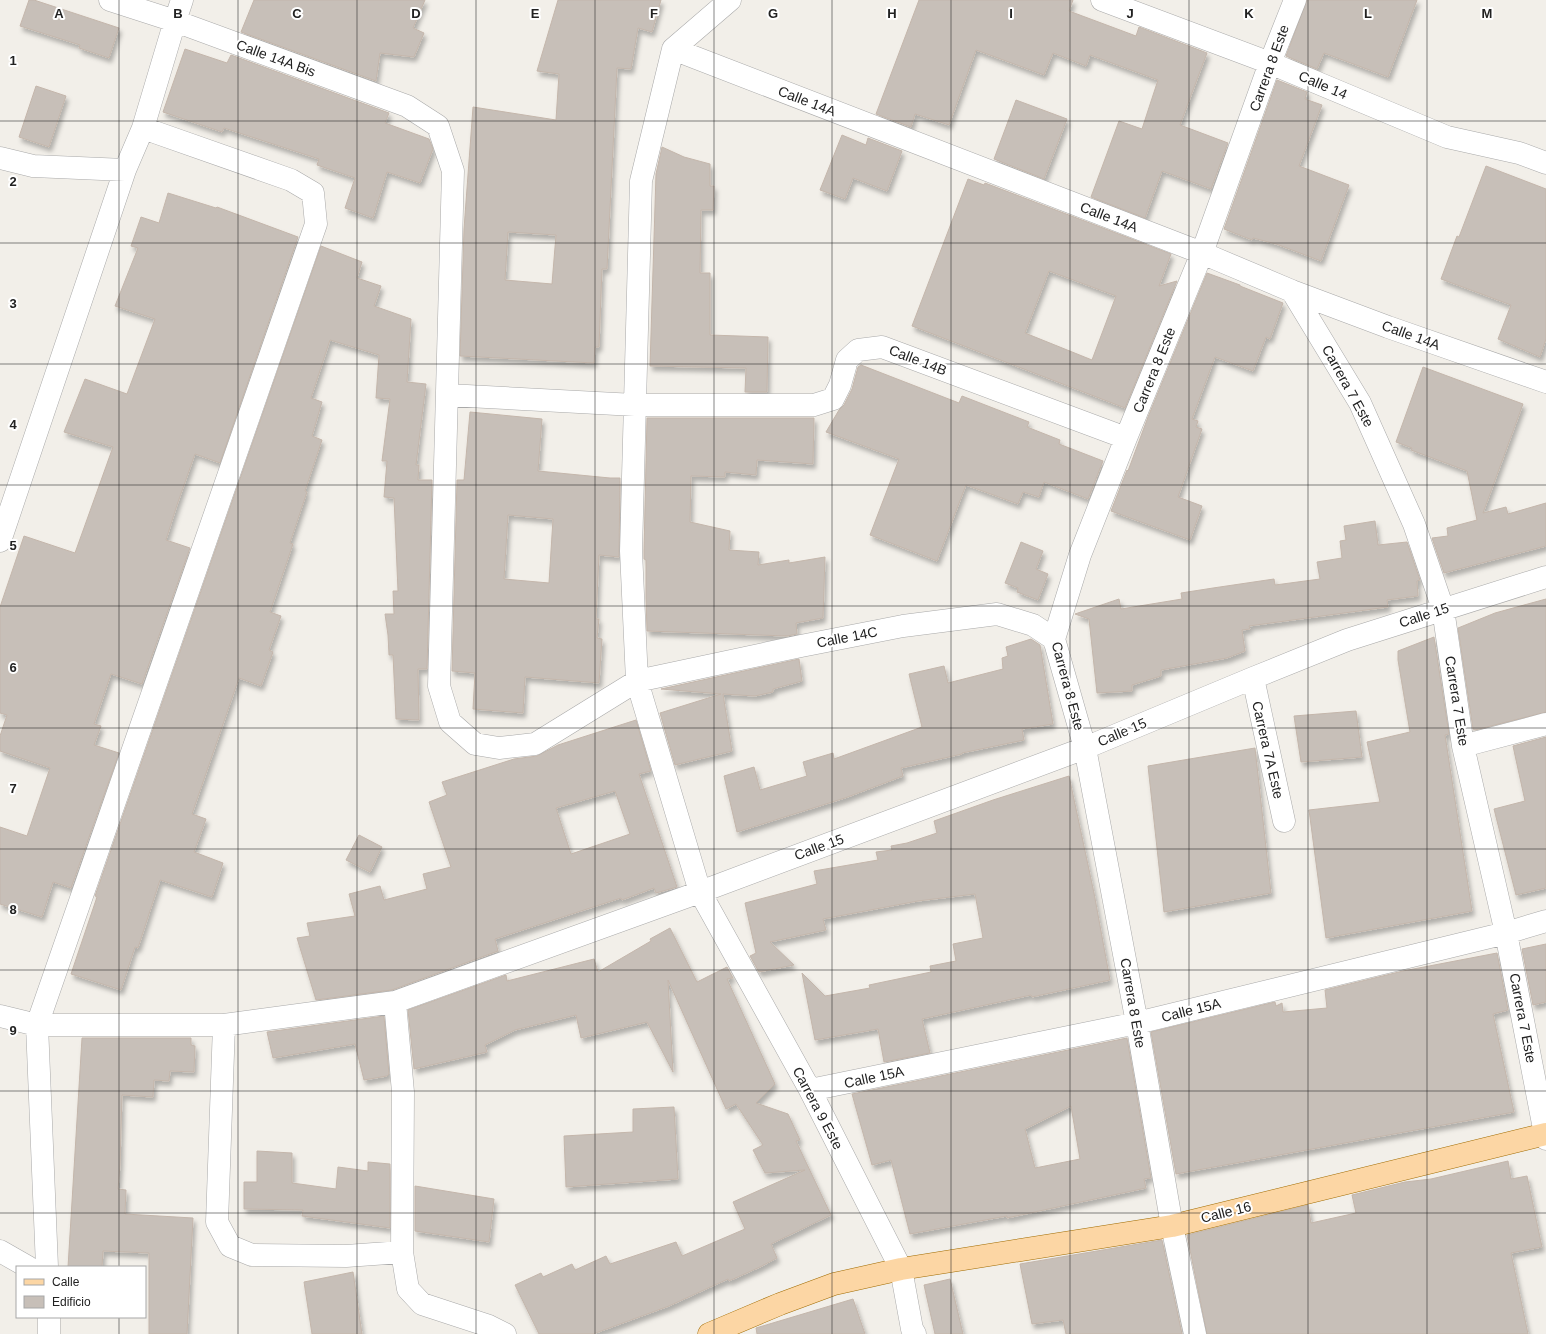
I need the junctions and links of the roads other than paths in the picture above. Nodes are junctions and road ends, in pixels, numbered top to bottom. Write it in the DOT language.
graph roads {
  1 [pos="110,0"];
  2 [pos="182,0"];
  3 [pos="730,0"];
  4 [pos="1102,0"];
  5 [pos="1295,0"];
  6 [pos="175,21"];
  7 [pos="673,50"];
  8 [pos="1270,63"];
  9 [pos="438,126"];
  10 [pos="143,128"];
  11 [pos="0,158"];
  12 [pos="1546,163"];
  13 [pos="125,170"];
  14 [pos="1202,253"];
  15 [pos="1292,291"];
  16 [pos="1546,382"];
  17 [pos="448,395"];
  18 [pos="635,405"];
  19 [pos="1126,438"];
  20 [pos="0,541"];
  21 [pos="1546,577"];
  22 [pos="1443,609"];
  23 [pos="1054,639"];
  24 [pos="1252,678"];
  25 [pos="637,681"];
  26 [pos="1546,724"];
  27 [pos="1463,746"];
  28 [pos="1085,748"];
  29 [pos="1284,821"];
  30 [pos="700,892"];
  31 [pos="1546,921"];
  32 [pos="1506,932"];
  33 [pos="395,1002"];
  34 [pos="0,1016"];
  35 [pos="1137,1023"];
  36 [pos="37,1025"];
  37 [pos="224,1025"];
  38 [pos="810,1090"];
  39 [pos="1546,1136"];
  40 [pos="1172,1226"];
  41 [pos="0,1251"];
  42 [pos="402,1252"];
  43 [pos="26,1266"];
  44 [pos="47,1266"];
  45 [pos="901,1269"];
  46 [pos="48,1318"];
  47 [pos="49,1334"];
  48 [pos="505,1334"];
  49 [pos="709,1334"];
  50 [pos="915,1334"];
  51 [pos="1195,1334"];
  1 -- 6 [label="street, Calle 14A Bis"];
  2 -- 6 [label="street"];
  3 -- 7 [label="street"];
  4 -- 8 [label="street, Calle 14"];
  5 -- 8 [label="street, Carrera 8 Este"];
  6 -- 9 [label="street, Calle 14A Bis"];
  6 -- 10 [label="street"];
  7 -- 14 [label="street, Calle 14A"];
  7 -- 18 [label="street, Carrera 9 Este"];
  8 -- 12 [label="street, Calle 14"];
  8 -- 14 [label="street, Carrera 8 Este"];
  9 -- 17 [label="street, Calle 14C"];
  10 -- 13 [label="street"];
  10 -- 36 [label="street"];
  11 -- 13 [label="street"];
  13 -- 20 [label="street"];
  14 -- 15 [label="street, Calle 14A"];
  14 -- 19 [label="street, Carrera 8 Este"];
  15 -- 16 [label="street, Calle 14A"];
  15 -- 22 [label="street, Carrera 7 Este"];
  17 -- 18 [label="street"];
  17 -- 25 [label="street, Calle 14C"];
  18 -- 19 [label="street, Calle 14B"];
  18 -- 25 [label="street, Carrera 9 Este"];
  19 -- 23 [label="street, Carrera 8 Este"];
  21 -- 22 [label="street, Calle 15"];
  22 -- 24 [label="street, Calle 15"];
  22 -- 27 [label="street, Carrera 7 Este"];
  23 -- 25 [label="street, Calle 14C"];
  23 -- 28 [label="street, Carrera 8 Este"];
  24 -- 28 [label="street, Calle 15"];
  24 -- 29 [label="street, Carrera 7A Este"];
  25 -- 30 [label="street, Carrera 9 Este"];
  26 -- 27 [label="street"];
  27 -- 32 [label="street, Carrera 7 Este"];
  28 -- 30 [label="street, Calle 15"];
  28 -- 35 [label="street, Carrera 8 Este"];
  30 -- 33 [label="street, Calle 15"];
  30 -- 38 [label="street, Carrera 9 Este"];
  31 -- 32 [label="street, Calle 15A"];
  32 -- 35 [label="street, Calle 15A"];
  32 -- 39 [label="street, Carrera 7 Este"];
  33 -- 37 [label="street, Calle 15"];
  33 -- 42 [label="street"];
  34 -- 36 [label="street, Calle 15"];
  35 -- 38 [label="street, Calle 15A"];
  35 -- 40 [label="street, Carrera 8 Este"];
  36 -- 37 [label="street, Calle 15"];
  36 -- 44 [label="street"];
  37 -- 42 [label="street"];
  38 -- 45 [label="street, Carrera 9 Este"];
  39 -- 40 [label="main road, Calle 16"];
  40 -- 45 [label="main road, Calle 16"];
  40 -- 51 [label="street, Carrera 8 Este"];
  41 -- 43 [label="street"];
  42 -- 48 [label="street"];
  45 -- 49 [label="main road, Calle 16"];
  45 -- 50 [label="street, Carrera 9 Este"];
  46 -- 47 [label="street"];
}
